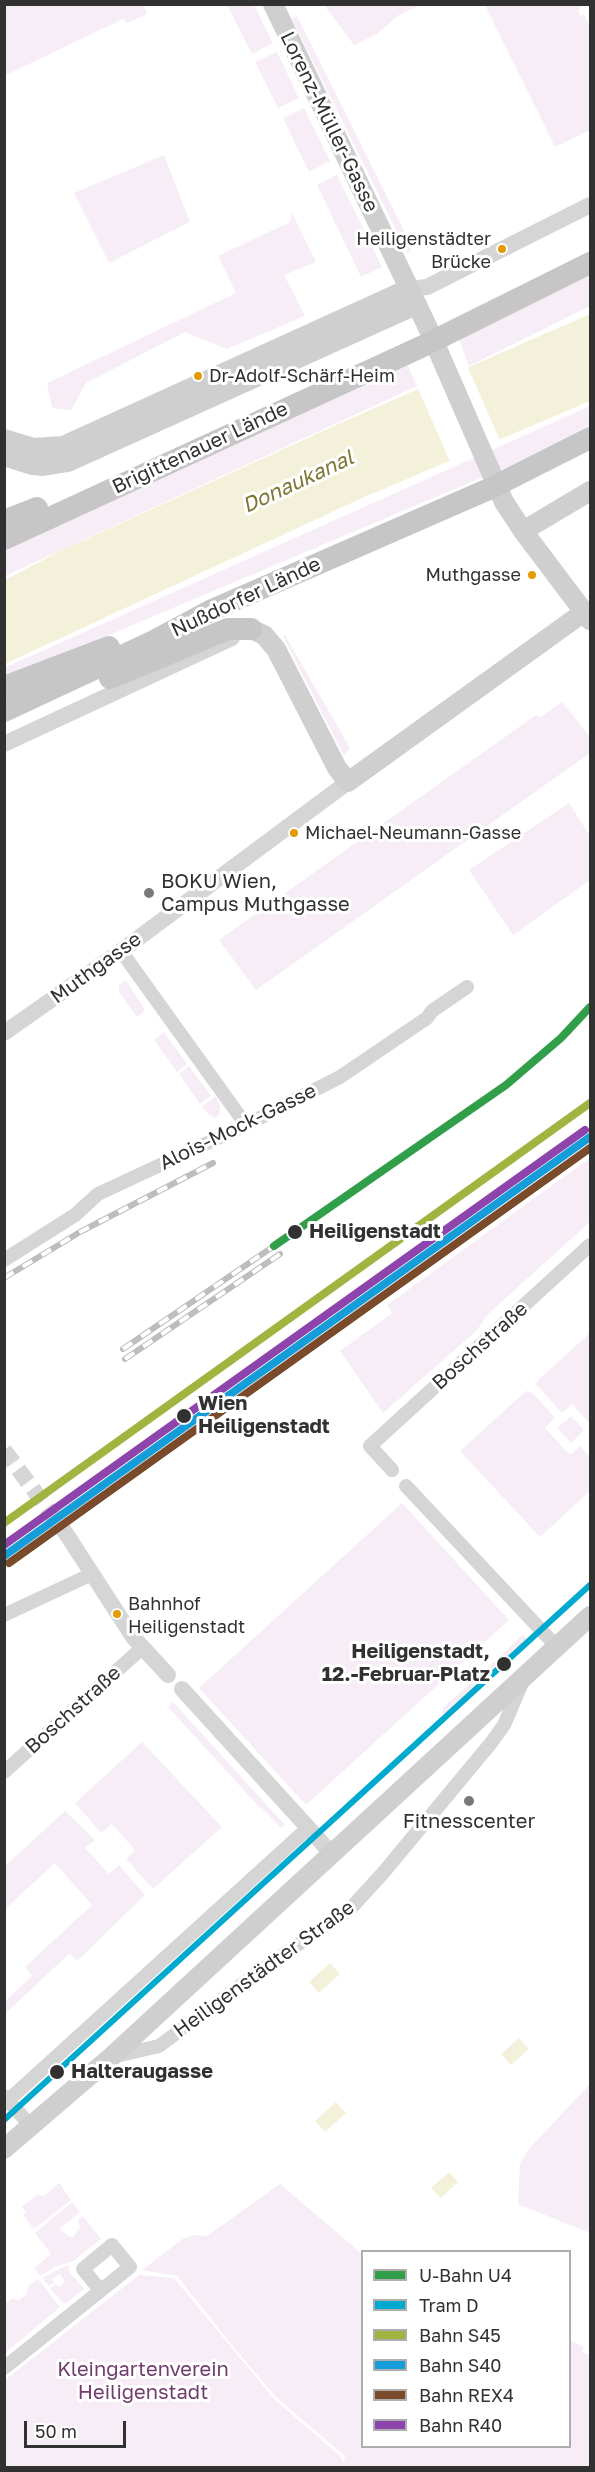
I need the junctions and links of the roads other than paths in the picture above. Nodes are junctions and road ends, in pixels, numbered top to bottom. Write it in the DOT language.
graph roads {
  1 [pos="273,4"];
  2 [pos="591,205"];
  3 [pos="591,263"];
  4 [pos="417,294"];
  5 [pos="591,438"];
  6 [pos="4,439"];
  7 [pos="4,456"];
  8 [pos="121,484"];
  9 [pos="591,491"];
  10 [pos="501,500"];
  11 [pos="4,520"];
  12 [pos="523,531"];
  13 [pos="4,539"];
  14 [pos="212,610"];
  15 [pos="588,614"];
  16 [pos="250,629"];
  17 [pos="4,687"];
  18 [pos="4,711"];
  19 [pos="4,724"];
  20 [pos="4,744"];
  21 [pos="348,782"];
  22 [pos="121,951"];
  23 [pos="467,987"];
  24 [pos="4,1033"];
  25 [pos="246,1125"];
  26 [pos="591,1245"];
  27 [pos="4,1260"];
  28 [pos="392,1470"];
  29 [pos="406,1486"];
  30 [pos="67,1535"];
  31 [pos="92,1575"];
  32 [pos="4,1615"];
  33 [pos="591,1616"];
  34 [pos="557,1647"];
  35 [pos="142,1648"];
  36 [pos="168,1675"];
  37 [pos="524,1678"];
  38 [pos="182,1689"];
  39 [pos="4,1772"];
  40 [pos="308,1828"];
  41 [pos="332,1854"];
  42 [pos="110,2058"];
  43 [pos="6,2100"];
  44 [pos="31,2126"];
  45 [pos="4,2149"];
  46 [pos="100,2290"];
  47 [pos="4,2368"];
  1 -- 4 [label="main road, Lorenz-Müller-Gasse"];
  2 -- 4 [label="street, Brigittenauer Lände"];
  3 -- 8 [label="highway, Brigittenauer Lände"];
  4 -- 6 [label="main road, Brigittenauer Lände"];
  4 -- 7 [label="main road, Brigittenauer Lände"];
  4 -- 10 [label="main road"];
  5 -- 10 [label="highway, Nußdorfer Lände"];
  8 -- 11 [label="highway"];
  8 -- 13 [label="highway, Brigittenauer Lände"];
  9 -- 12 [label="main road"];
  10 -- 12 [label="main road"];
  10 -- 14 [label="highway, Nußdorfer Lände"];
  12 -- 15 [label="main road"];
  14 -- 17 [label="highway"];
  14 -- 18 [label="highway, Nußdorfer Lände"];
  15 -- 21 [label="main road, Muthgasse"];
  16 -- 19 [label="highway"];
  16 -- 20 [label="street, Nußdorfer Lände"];
  16 -- 21 [label="main road"];
  21 -- 22 [label="street, Muthgasse"];
  22 -- 24 [label="street, Muthgasse"];
  22 -- 25 [label="street"];
  23 -- 25 [label="street, Alois-Mock-Gasse"];
  25 -- 27 [label="street, Alois-Mock-Gasse"];
  26 -- 28 [label="street, Boschstraße"];
  29 -- 34 [label="street"];
  30 -- 31 [label="street"];
  31 -- 32 [label="street"];
  31 -- 35 [label="street"];
  33 -- 34 [label="main road, Heiligenstädter Straße"];
  34 -- 37 [label="main road, Heiligenstädter Straße"];
  35 -- 36 [label="street"];
  35 -- 39 [label="street, Boschstraße"];
  37 -- 41 [label="main road, Heiligenstädter Straße"];
  37 -- 42 [label="street, Heiligenstädter Straße"];
  38 -- 40 [label="street"];
  40 -- 41 [label="street"];
  40 -- 43 [label="street"];
  41 -- 42 [label="main road, Heiligenstädter Straße"];
  42 -- 44 [label="main road, Heiligenstädter Straße"];
  43 -- 44 [label="street"];
  44 -- 45 [label="main road, Heiligenstädter Straße"];
  46 -- 47 [label="street"];
}
